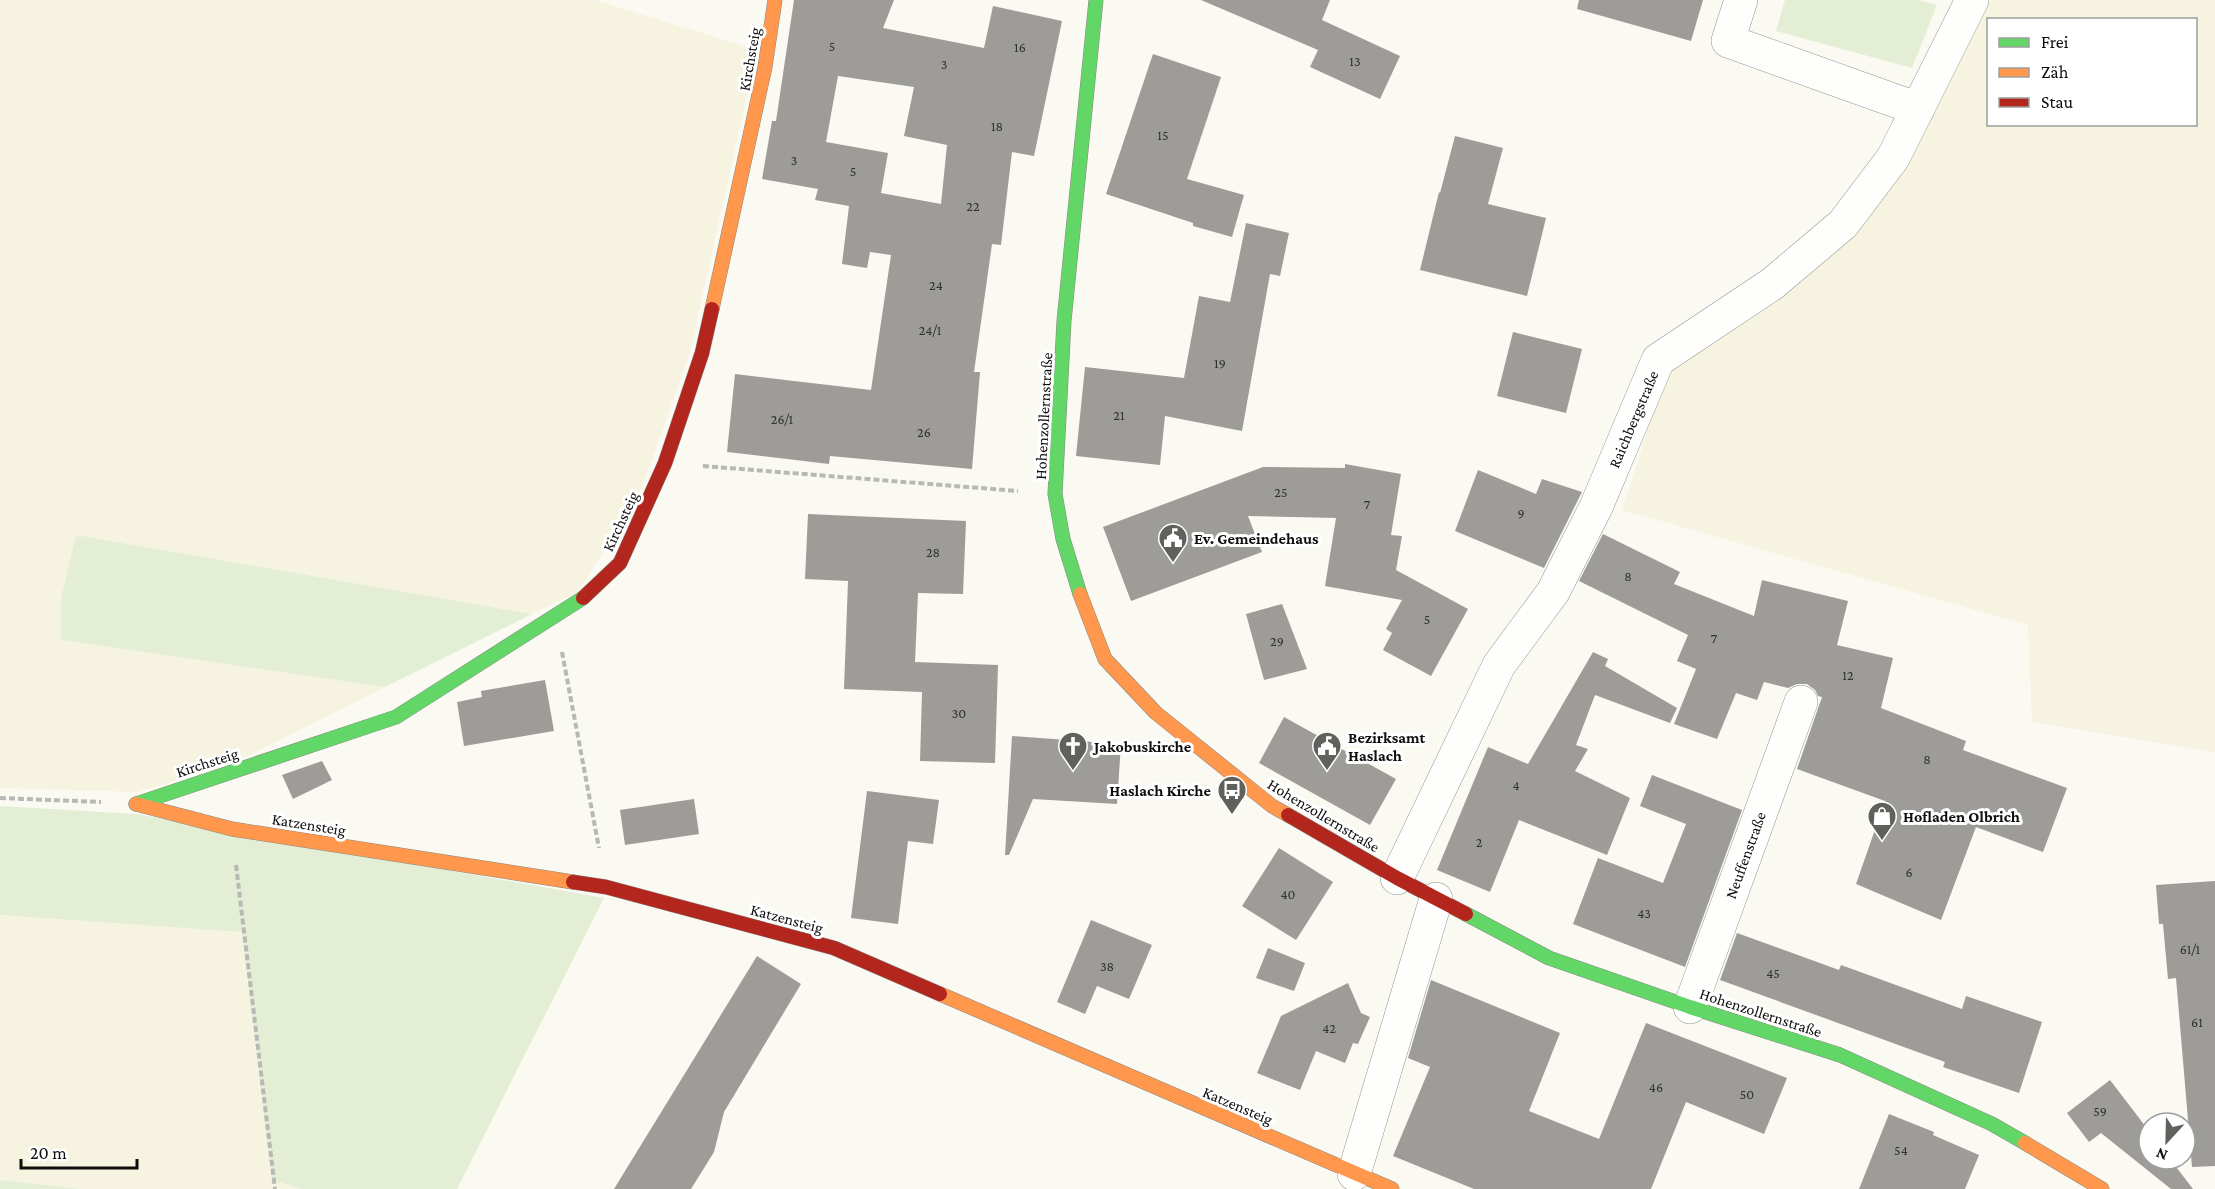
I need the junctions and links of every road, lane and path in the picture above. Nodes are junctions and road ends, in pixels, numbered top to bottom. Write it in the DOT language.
graph roads {
  1 [pos="775,0"];
  2 [pos="1096,0"];
  3 [pos="1741,0"];
  4 [pos="1972,0"];
  5 [pos="1918,109"];
  6 [pos="665,463"];
  7 [pos="1055,494"];
  8 [pos="556,616"];
  9 [pos="1801,702"];
  10 [pos="0,798"];
  11 [pos="136,804"];
  12 [pos="232,829"];
  13 [pos="1397,878"];
  14 [pos="606,887"];
  15 [pos="1436,899"];
  16 [pos="1690,1007"];
  17 [pos="1354,1174"];
  18 [pos="275,1189"];
  19 [pos="1392,1189"];
  20 [pos="2102,1189"];
  1 -- 6 [label="street, Kirchsteig"];
  2 -- 7 [label="street, Hohenzollernstraße"];
  3 -- 5 [label="street"];
  4 -- 5 [label="street, Raichbergstraße"];
  5 -- 13 [label="street, Raichbergstraße"];
  6 -- 7 [label="path"];
  6 -- 8 [label="street, Kirchsteig"];
  7 -- 13 [label="street, Hohenzollernstraße"];
  8 -- 11 [label="street, Kirchsteig"];
  8 -- 14 [label="path"];
  9 -- 16 [label="street, Neuffenstraße"];
  10 -- 11 [label="path"];
  11 -- 12 [label="street, Katzensteig"];
  12 -- 14 [label="street, Katzensteig"];
  12 -- 18 [label="path"];
  13 -- 15 [label="street, Hohenzollernstraße"];
  14 -- 17 [label="street, Katzensteig"];
  15 -- 16 [label="street, Hohenzollernstraße"];
  15 -- 17 [label="street"];
  16 -- 20 [label="street, Hohenzollernstraße"];
  17 -- 19 [label="street, Katzensteig"];
}
